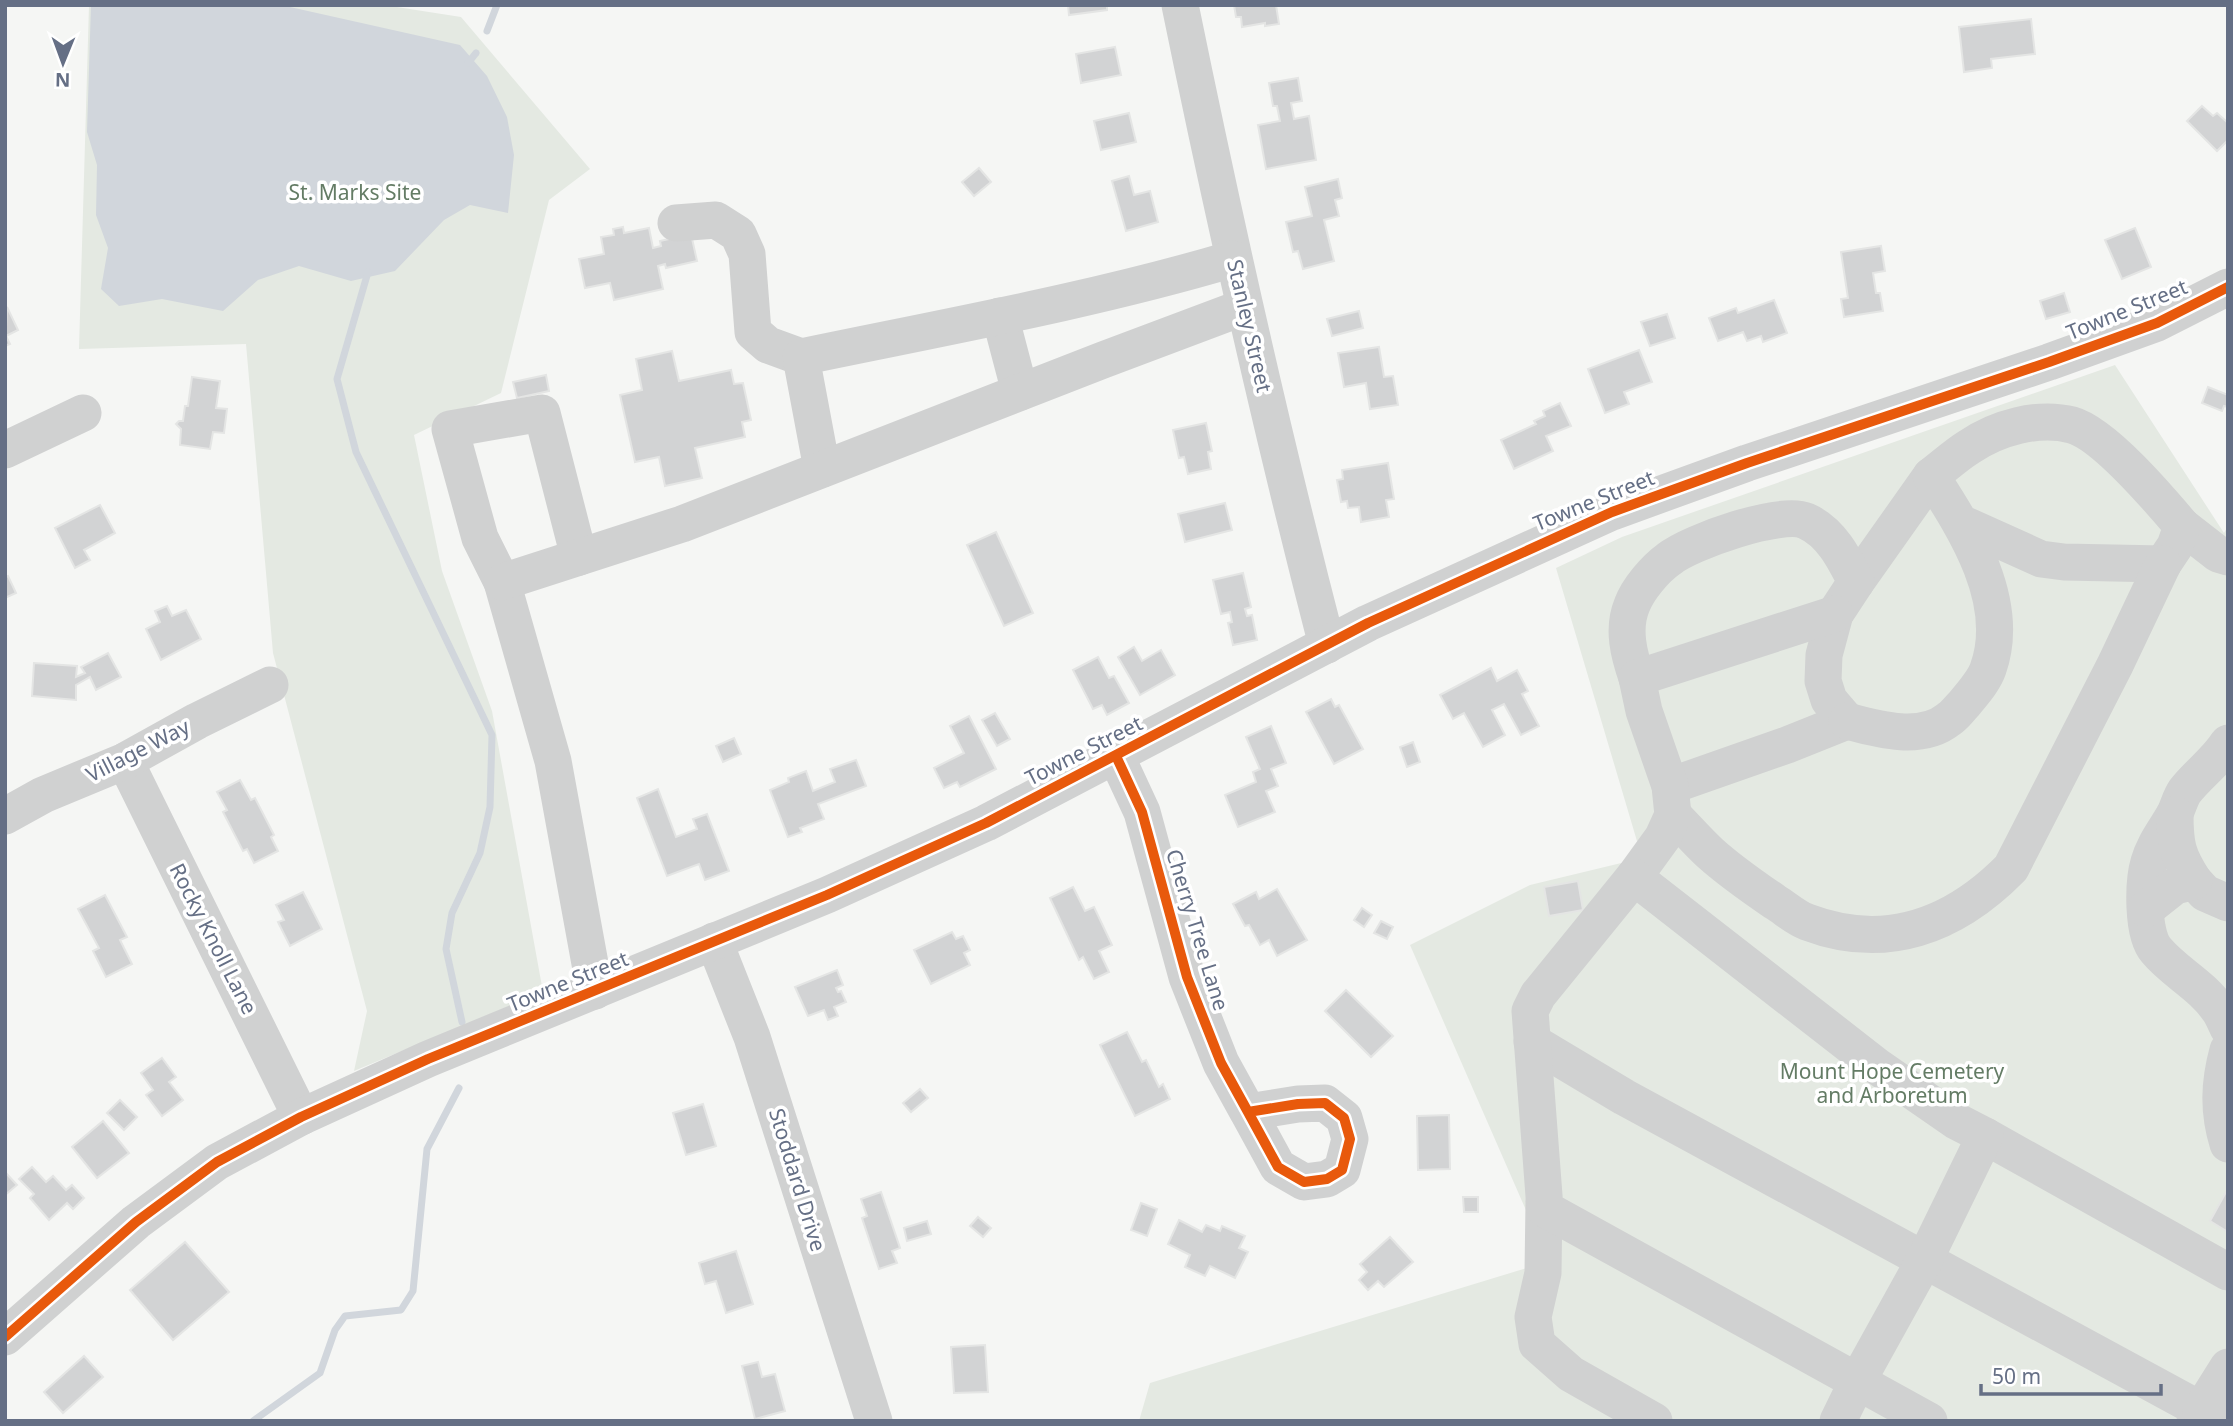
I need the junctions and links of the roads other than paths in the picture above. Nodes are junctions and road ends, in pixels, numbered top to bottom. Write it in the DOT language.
graph roads {
  1 [pos="1180,5"];
  2 [pos="676,223"];
  3 [pos="1233,259"];
  4 [pos="2228,287"];
  5 [pos="1244,307"];
  6 [pos="1000,316"];
  7 [pos="801,357"];
  8 [pos="1986,382"];
  9 [pos="1020,392"];
  10 [pos="83,412"];
  11 [pos="2000,431"];
  12 [pos="5,450"];
  13 [pos="822,469"];
  14 [pos="1931,476"];
  15 [pos="1705,478"];
  16 [pos="1961,523"];
  17 [pos="2182,526"];
  18 [pos="1727,531"];
  19 [pos="579,557"];
  20 [pos="2228,557"];
  21 [pos="2163,564"];
  22 [pos="502,582"];
  23 [pos="1856,582"];
  24 [pos="1835,614"];
  25 [pos="1327,645"];
  26 [pos="1637,678"];
  27 [pos="270,685"];
  28 [pos="1847,720"];
  29 [pos="2228,743"];
  30 [pos="1116,756"];
  31 [pos="125,761"];
  32 [pos="1672,800"];
  33 [pos="6,814"];
  34 [pos="2175,814"];
  35 [pos="1634,877"];
  36 [pos="2194,881"];
  37 [pos="2228,903"];
  38 [pos="2146,909"];
  39 [pos="714,941"];
  40 [pos="595,991"];
  41 [pos="2228,1028"];
  42 [pos="1532,1042"];
  43 [pos="2228,1049"];
  44 [pos="1248,1112"];
  45 [pos="301,1117"];
  46 [pos="1985,1136"];
  47 [pos="2228,1144"];
  48 [pos="1544,1202"];
  49 [pos="1924,1261"];
  50 [pos="2228,1272"];
  51 [pos="5,1337"];
  52 [pos="2228,1367"];
  53 [pos="1857,1382"];
  54 [pos="2205,1417"];
  55 [pos="874,1421"];
  56 [pos="1654,1421"];
  57 [pos="1838,1421"];
  58 [pos="1929,1421"];
  1 -- 3 [label="street, Stanley Street"];
  2 -- 7 [label="street"];
  3 -- 5 [label="street, Stanley Street"];
  3 -- 6 [label="street"];
  4 -- 8 [label="street, Towne Street"];
  5 -- 9 [label="street"];
  5 -- 25 [label="street, Stanley Street"];
  6 -- 7 [label="street"];
  6 -- 9 [label="street"];
  7 -- 13 [label="street"];
  8 -- 11 [label="street"];
  8 -- 15 [label="street, Towne Street"];
  9 -- 13 [label="street"];
  10 -- 12 [label="street"];
  11 -- 14 [label="street"];
  11 -- 17 [label="street"];
  13 -- 19 [label="street"];
  14 -- 16 [label="street"];
  14 -- 23 [label="street"];
  15 -- 18 [label="street"];
  15 -- 25 [label="street, Towne Street"];
  16 -- 21 [label="street"];
  16 -- 28 [label="street"];
  17 -- 20 [label="street"];
  17 -- 21 [label="street"];
  18 -- 23 [label="street"];
  18 -- 26 [label="street"];
  19 -- 22 [label="street"];
  19 -- 22 [label="street"];
  21 -- 32 [label="street"];
  22 -- 40 [label="street"];
  23 -- 24 [label="street"];
  24 -- 26 [label="street"];
  24 -- 28 [label="street"];
  25 -- 30 [label="street, Towne Street"];
  26 -- 32 [label="street"];
  27 -- 31 [label="street, Village Way"];
  28 -- 32 [label="street"];
  29 -- 34 [label="street"];
  30 -- 39 [label="street, Towne Street"];
  30 -- 44 [label="street, Cherry Tree Lane"];
  31 -- 33 [label="street, Village Way"];
  31 -- 45 [label="street, Rocky Knoll Lane"];
  32 -- 35 [label="street"];
  34 -- 36 [label="street"];
  34 -- 38 [label="street"];
  35 -- 42 [label="street"];
  35 -- 46 [label="street"];
  36 -- 37 [label="street"];
  36 -- 38 [label="street"];
  38 -- 41 [label="street"];
  39 -- 40 [label="street, Towne Street"];
  39 -- 55 [label="street, Stoddard Drive"];
  40 -- 45 [label="street, Towne Street"];
  42 -- 48 [label="street"];
  42 -- 49 [label="street"];
  43 -- 47 [label="street"];
  45 -- 51 [label="street, Towne Street"];
  46 -- 49 [label="street"];
  46 -- 50 [label="street"];
  48 -- 53 [label="street"];
  48 -- 56 [label="street"];
  49 -- 53 [label="street"];
  49 -- 54 [label="street"];
  52 -- 54 [label="street"];
  53 -- 57 [label="street"];
  53 -- 58 [label="street"];
}
